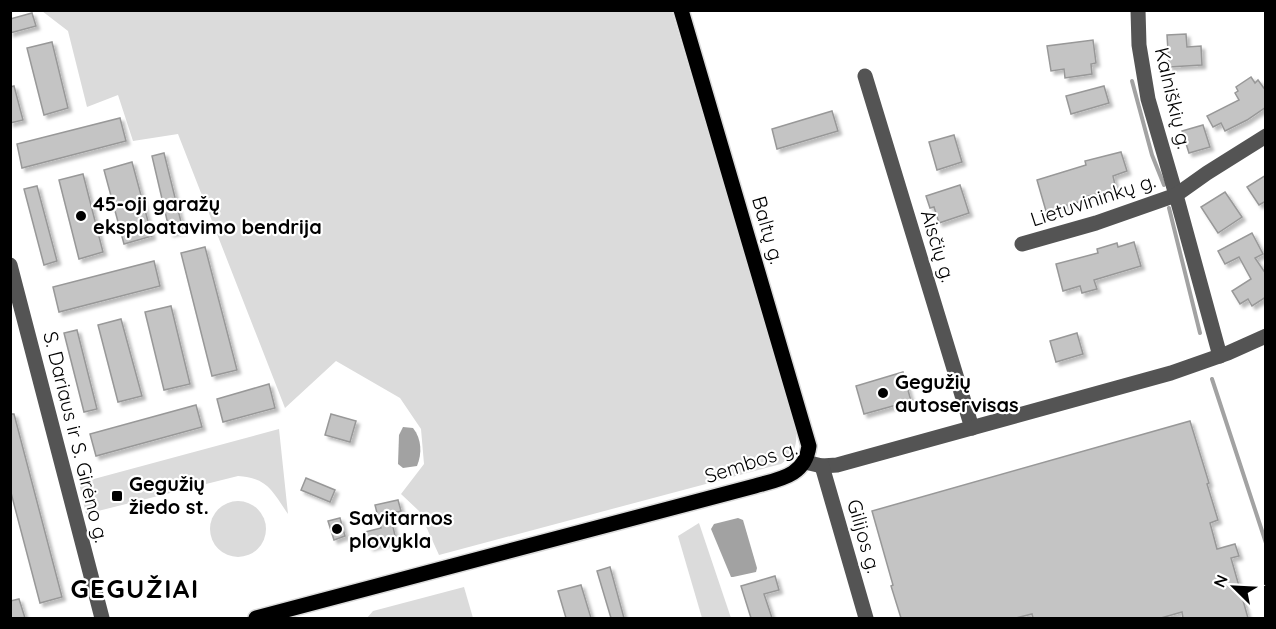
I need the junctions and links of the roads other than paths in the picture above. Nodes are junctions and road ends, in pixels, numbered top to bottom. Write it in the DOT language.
graph roads {
  1 [pos="681,10"];
  2 [pos="1138,10"];
  3 [pos="865,76"];
  4 [pos="1266,136"];
  5 [pos="1176,195"];
  6 [pos="1022,244"];
  7 [pos="10,265"];
  8 [pos="1266,336"];
  9 [pos="1220,356"];
  10 [pos="972,428"];
  11 [pos="805,462"];
  12 [pos="822,466"];
  13 [pos="102,618"];
  14 [pos="256,618"];
  15 [pos="866,618"];
  1 -- 11 [label="main road, Baltų g."];
  2 -- 5 [label="street, Kalniškių g."];
  3 -- 10 [label="street, Aisčių g."];
  4 -- 5 [label="street, Kalniškių g."];
  5 -- 6 [label="street, Lietuvininkų g."];
  5 -- 9 [label="street, Kalniškių g."];
  7 -- 13 [label="street, S. Dariaus ir S. Girėno g."];
  8 -- 9 [label="street, Sembos g."];
  9 -- 10 [label="street, Sembos g."];
  10 -- 12 [label="street, Sembos g."];
  11 -- 12 [label="street, Sembos g."];
  11 -- 14 [label="main road, Sembos g."];
  12 -- 15 [label="street, Gilijos g."];
}
